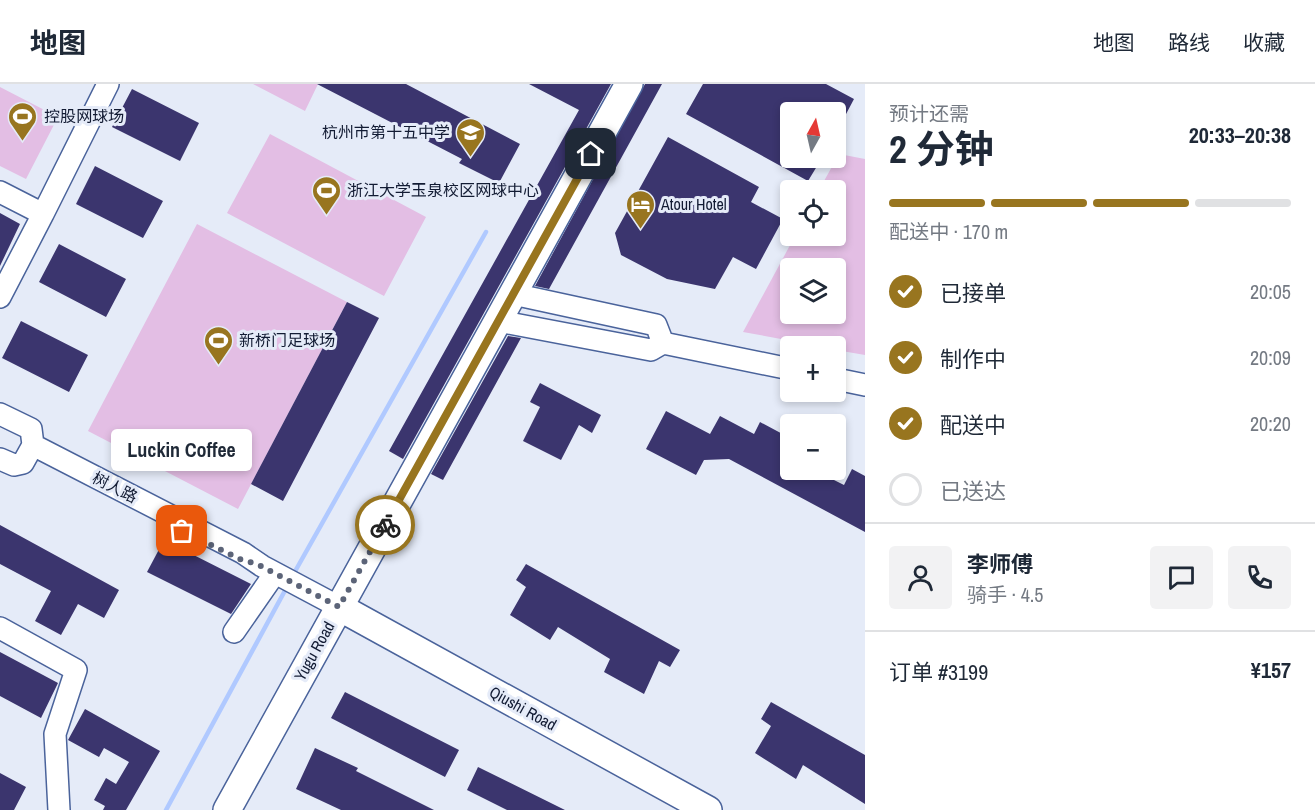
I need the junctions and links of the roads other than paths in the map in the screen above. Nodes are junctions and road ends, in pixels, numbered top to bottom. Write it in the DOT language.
graph roads {
  1 [pos="108,84"];
  2 [pos="629,84"];
  3 [pos="0,192"];
  4 [pos="43,214"];
  5 [pos="513,294"];
  6 [pos="0,297"];
  7 [pos="498,321"];
  8 [pos="663,343"];
  9 [pos="780,367"];
  10 [pos="846,381"];
  11 [pos="865,385"];
  12 [pos="0,414"];
  13 [pos="31,450"];
  14 [pos="0,459"];
  15 [pos="272,572"];
  16 [pos="328,601"];
  17 [pos="0,628"];
  18 [pos="234,632"];
  19 [pos="59,810"];
  20 [pos="227,810"];
  21 [pos="708,810"];
  1 -- 4 [label="street"];
  2 -- 5 [label="main road, Yugu Road"];
  3 -- 4 [label="street"];
  4 -- 6 [label="street"];
  5 -- 7 [label="main road, Yugu Road"];
  5 -- 8 [label="street"];
  7 -- 8 [label="street"];
  7 -- 16 [label="main road, Yugu Road"];
  8 -- 9 [label="street"];
  10 -- 11 [label="street"];
  12 -- 13 [label="street"];
  13 -- 14 [label="street"];
  13 -- 15 [label="street, 树人路"];
  15 -- 16 [label="street, 树人路"];
  15 -- 18 [label="street"];
  16 -- 20 [label="main road, Yugu Road"];
  16 -- 21 [label="main road, Qiushi Road"];
  17 -- 19 [label="street"];
}
